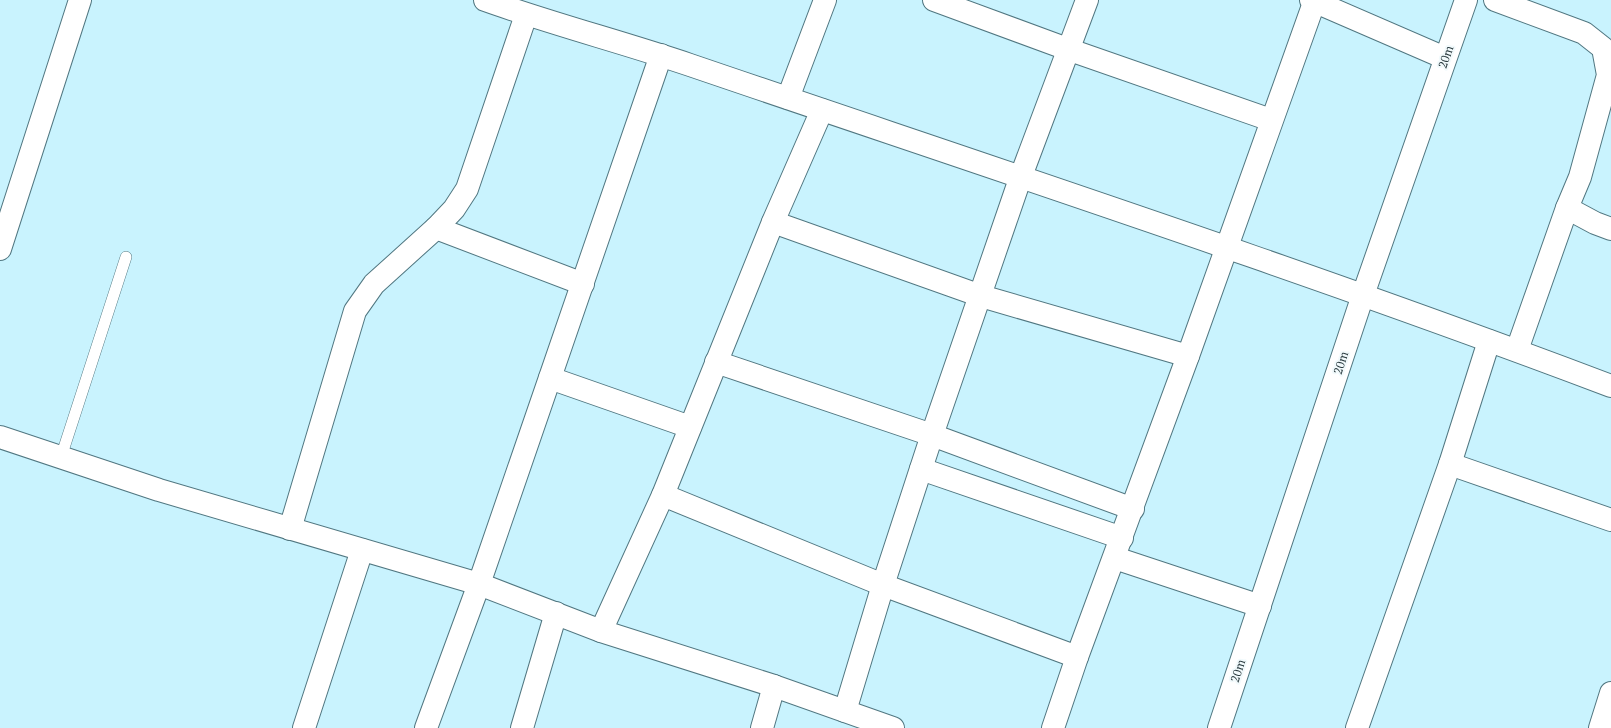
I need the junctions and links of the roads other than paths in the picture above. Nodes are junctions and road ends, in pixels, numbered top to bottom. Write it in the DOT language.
graph roads {
  1 [pos="80,0"];
  2 [pos="485,0"];
  3 [pos="825,0"];
  4 [pos="934,0"];
  5 [pos="1087,0"];
  6 [pos="1313,0"];
  7 [pos="1466,0"];
  8 [pos="1495,0"];
  9 [pos="526,15"];
  10 [pos="1070,50"];
  11 [pos="661,55"];
  12 [pos="1446,58"];
  13 [pos="788,98"];
  14 [pos="822,110"];
  15 [pos="1271,120"];
  16 [pos="1020,176"];
  17 [pos="1567,208"];
  18 [pos="773,222"];
  19 [pos="436,228"];
  20 [pos="1611,229"];
  21 [pos="1228,246"];
  22 [pos="0,249"];
  23 [pos="126,257"];
  24 [pos="583,284"];
  25 [pos="1363,295"];
  26 [pos="980,296"];
  27 [pos="1490,341"];
  28 [pos="1517,350"];
  29 [pos="1188,356"];
  30 [pos="716,362"];
  31 [pos="550,378"];
  32 [pos="1611,386"];
  33 [pos="690,427"];
  34 [pos="932,435"];
  35 [pos="0,437"];
  36 [pos="61,457"];
  37 [pos="1450,464"];
  38 [pos="921,469"];
  39 [pos="663,494"];
  40 [pos="1133,508"];
  41 [pos="1611,520"];
  42 [pos="290,529"];
  43 [pos="1122,538"];
  44 [pos="362,550"];
  45 [pos="1115,558"];
  46 [pos="479,584"];
  47 [pos="883,585"];
  48 [pos="1260,606"];
  49 [pos="556,613"];
  50 [pos="601,632"];
  51 [pos="1078,656"];
  52 [pos="774,686"];
  53 [pos="1610,698"];
  54 [pos="845,711"];
  55 [pos="304,728"];
  56 [pos="426,728"];
  57 [pos="522,728"];
  58 [pos="762,728"];
  59 [pos="893,728"];
  60 [pos="1053,728"];
  61 [pos="1219,728"];
  62 [pos="1357,728"];
  63 [pos="1600,728"];
  1 -- 22 [label="street"];
  2 -- 9 [label="street"];
  3 -- 13 [label="street"];
  4 -- 10 [label="street"];
  5 -- 10 [label="street"];
  6 -- 12 [label="street"];
  6 -- 15 [label="street"];
  7 -- 12 [label="street, 20m"];
  8 -- 17 [label="street"];
  9 -- 11 [label="street"];
  9 -- 19 [label="street"];
  10 -- 15 [label="street"];
  10 -- 16 [label="street"];
  11 -- 13 [label="street"];
  11 -- 24 [label="street"];
  12 -- 25 [label="street, 20m"];
  13 -- 14 [label="street"];
  14 -- 16 [label="street"];
  14 -- 18 [label="street"];
  15 -- 21 [label="street"];
  16 -- 21 [label="street"];
  16 -- 26 [label="street"];
  17 -- 20 [label="street"];
  17 -- 28 [label="street"];
  18 -- 26 [label="street"];
  18 -- 30 [label="street"];
  19 -- 24 [label="street"];
  19 -- 42 [label="street"];
  21 -- 25 [label="street"];
  21 -- 29 [label="street"];
  23 -- 36 [label="lane"];
  24 -- 31 [label="street"];
  25 -- 27 [label="street"];
  25 -- 48 [label="street, 20m"];
  26 -- 29 [label="street"];
  26 -- 34 [label="street"];
  27 -- 28 [label="street"];
  27 -- 37 [label="street"];
  28 -- 32 [label="street"];
  29 -- 40 [label="street"];
  30 -- 33 [label="street"];
  30 -- 34 [label="street"];
  31 -- 33 [label="street"];
  31 -- 46 [label="street"];
  33 -- 39 [label="street"];
  34 -- 38 [label="street"];
  34 -- 40 [label="street"];
  35 -- 36 [label="street"];
  36 -- 42 [label="street"];
  37 -- 41 [label="street"];
  37 -- 62 [label="street"];
  38 -- 43 [label="street"];
  38 -- 47 [label="street"];
  39 -- 47 [label="street"];
  39 -- 50 [label="street"];
  40 -- 43 [label="street"];
  42 -- 44 [label="street"];
  43 -- 45 [label="street"];
  44 -- 46 [label="street"];
  44 -- 55 [label="street"];
  45 -- 48 [label="street"];
  45 -- 51 [label="street"];
  46 -- 49 [label="street"];
  46 -- 56 [label="street"];
  47 -- 51 [label="street"];
  47 -- 54 [label="street"];
  48 -- 61 [label="street, 20m"];
  49 -- 50 [label="street"];
  49 -- 57 [label="street"];
  50 -- 52 [label="street"];
  51 -- 60 [label="street"];
  52 -- 54 [label="street"];
  52 -- 58 [label="street"];
  53 -- 63 [label="street"];
  54 -- 59 [label="street"];
}
